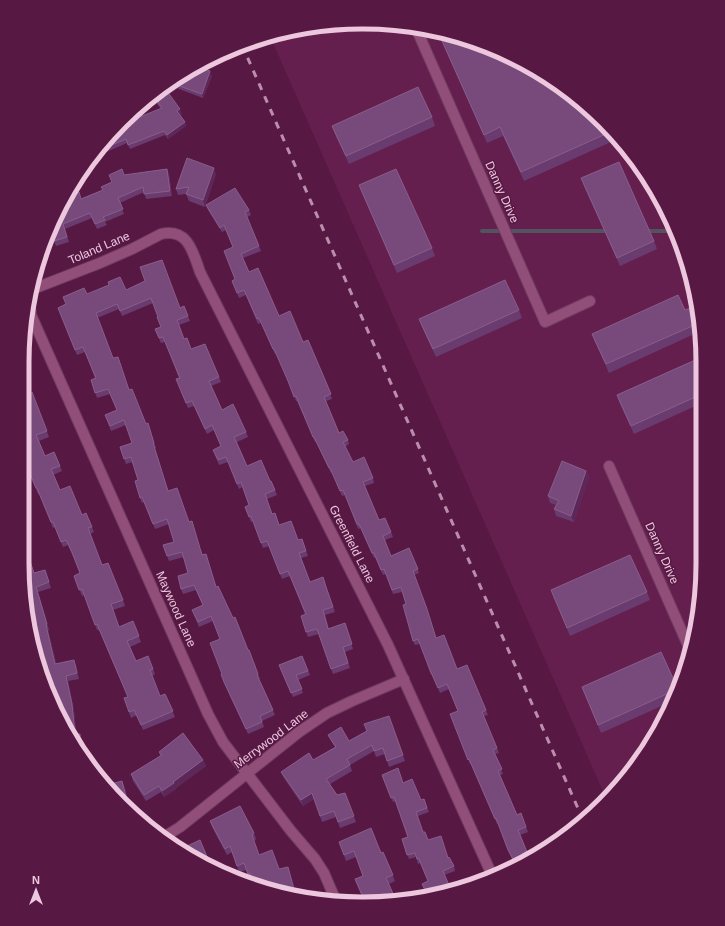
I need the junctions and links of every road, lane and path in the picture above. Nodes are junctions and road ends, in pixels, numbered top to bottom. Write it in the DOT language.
graph roads {
  1 [pos="419,34"];
  2 [pos="175,233"];
  3 [pos="37,287"];
  4 [pos="590,301"];
  5 [pos="32,317"];
  6 [pos="609,466"];
  7 [pos="687,643"];
  8 [pos="404,679"];
  9 [pos="246,774"];
  10 [pos="168,834"];
  11 [pos="491,872"];
  12 [pos="334,895"];
  1 -- 4 [label="street, Danny Drive"];
  2 -- 3 [label="street, Toland Lane"];
  2 -- 8 [label="street, Greenfield Lane"];
  5 -- 9 [label="street, Maywood Lane"];
  6 -- 7 [label="street, Danny Drive"];
  8 -- 9 [label="street, Merrywood Lane"];
  8 -- 11 [label="street, Greenfield Lane"];
  9 -- 10 [label="street, Merrywood Lane"];
  9 -- 12 [label="street, Maywood Lane"];
}
